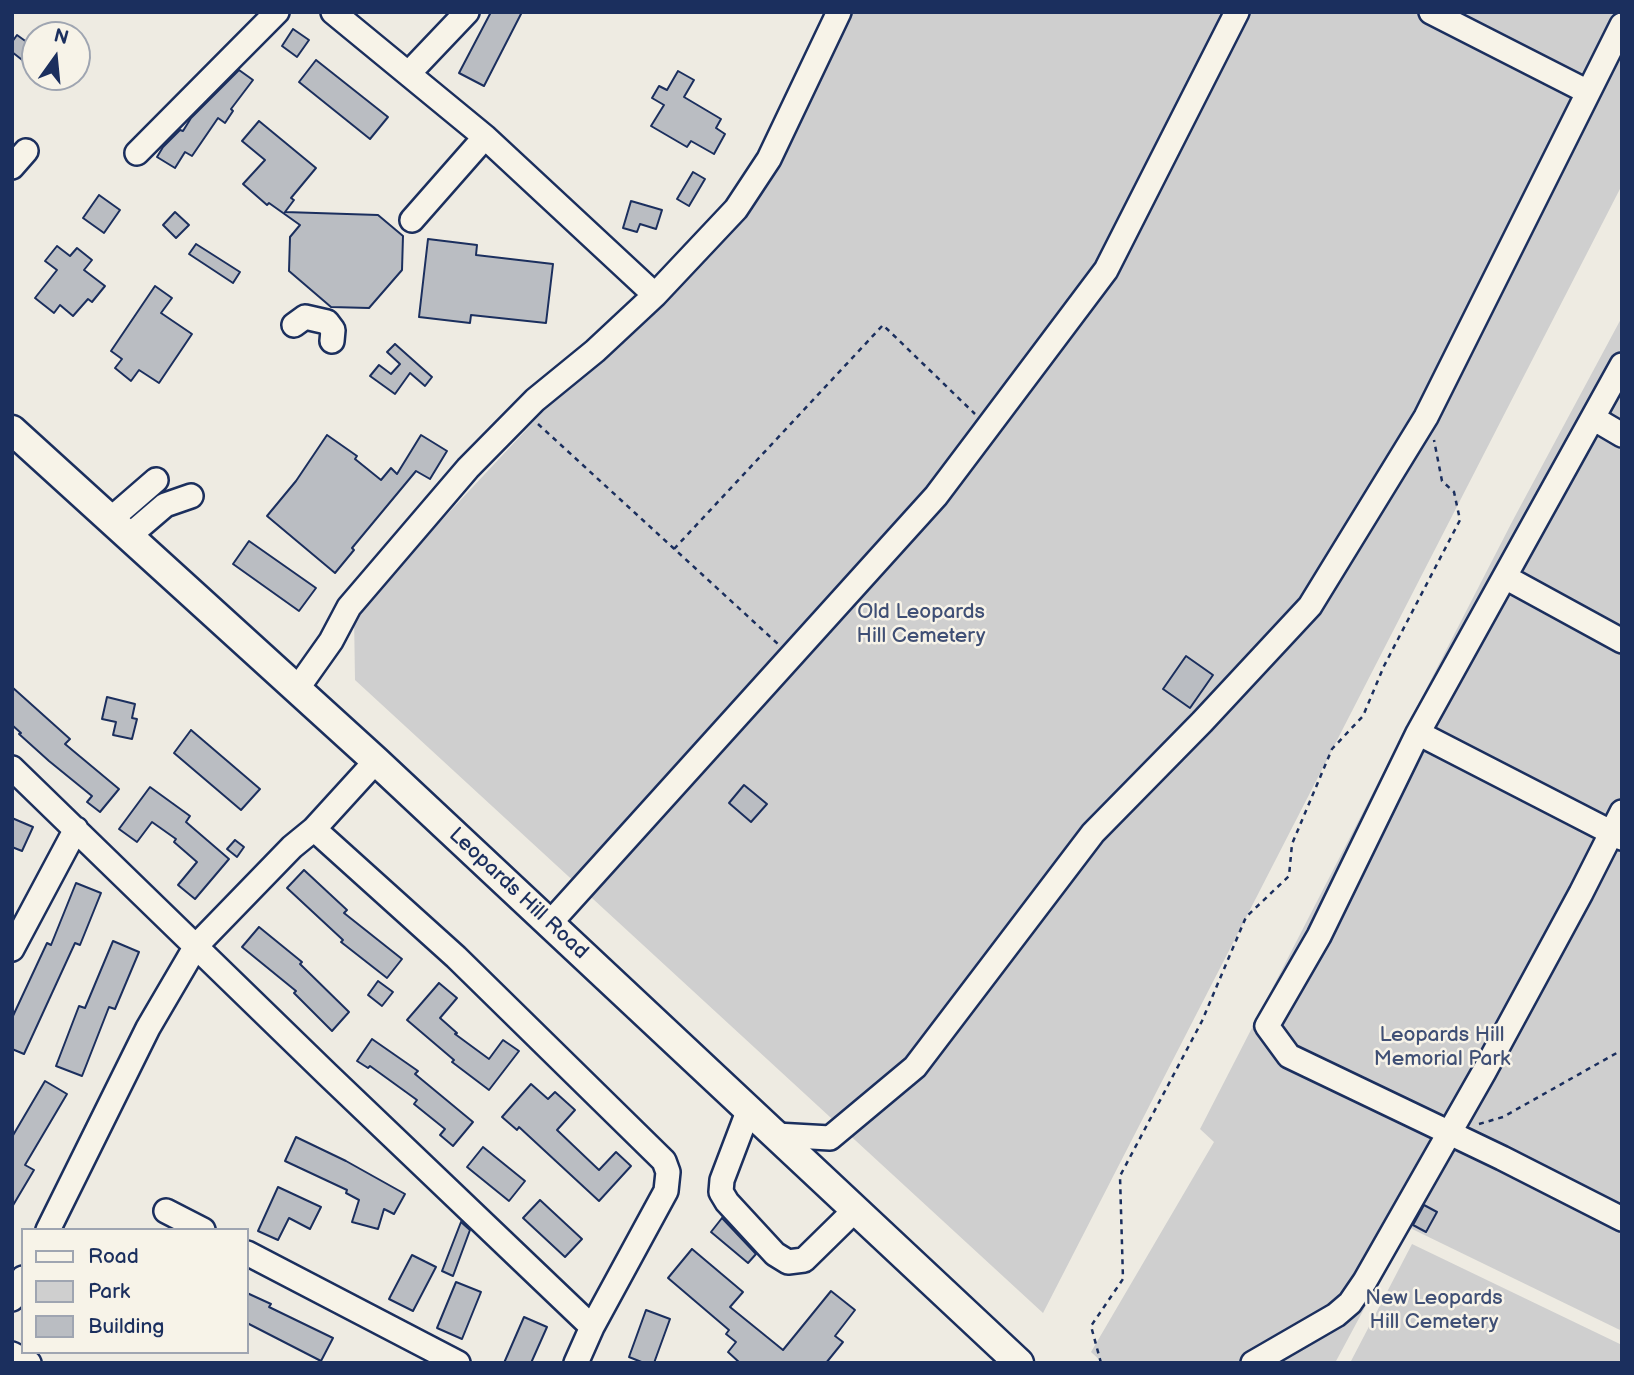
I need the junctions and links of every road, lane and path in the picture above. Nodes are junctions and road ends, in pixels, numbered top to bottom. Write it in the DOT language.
graph roads {
  1 [pos="277,12"];
  2 [pos="333,12"];
  3 [pos="467,12"];
  4 [pos="839,12"];
  5 [pos="1237,12"];
  6 [pos="1432,12"];
  7 [pos="1622,25"];
  8 [pos="409,73"];
  9 [pos="1588,92"];
  10 [pos="485,137"];
  11 [pos="136,153"];
  12 [pos="412,220"];
  13 [pos="655,295"];
  14 [pos="294,325"];
  15 [pos="332,341"];
  16 [pos="1622,365"];
  17 [pos="524,411"];
  18 [pos="1426,417"];
  19 [pos="1593,418"];
  20 [pos="988,426"];
  21 [pos="12,430"];
  22 [pos="1622,435"];
  23 [pos="156,480"];
  24 [pos="191,496"];
  25 [pos="121,527"];
  26 [pos="674,549"];
  27 [pos="1505,577"];
  28 [pos="1622,640"];
  29 [pos="791,656"];
  30 [pos="297,689"];
  31 [pos="1418,733"];
  32 [pos="376,761"];
  33 [pos="12,768"];
  34 [pos="1618,828"];
  35 [pos="76,829"];
  36 [pos="314,829"];
  37 [pos="550,923"];
  38 [pos="196,947"];
  39 [pos="12,949"];
  40 [pos="1622,1050"];
  41 [pos="749,1109"];
  42 [pos="1449,1134"];
  43 [pos="776,1135"];
  44 [pos="855,1210"];
  45 [pos="166,1211"];
  46 [pos="1622,1219"];
  47 [pos="48,1228"];
  48 [pos="199,1228"];
  49 [pos="248,1253"];
  50 [pos="21,1282"];
  51 [pos="12,1299"];
  52 [pos="592,1327"];
  53 [pos="12,1354"];
  54 [pos="29,1363"];
  55 [pos="458,1363"];
  56 [pos="576,1363"];
  57 [pos="1019,1363"];
  58 [pos="1101,1363"];
  59 [pos="1253,1363"];
  1 -- 11 [label="street"];
  2 -- 8 [label="street"];
  3 -- 8 [label="street"];
  4 -- 13 [label="street"];
  5 -- 20 [label="street"];
  6 -- 9 [label="street"];
  7 -- 9 [label="street"];
  8 -- 10 [label="street"];
  9 -- 18 [label="street"];
  10 -- 12 [label="street"];
  10 -- 13 [label="street"];
  13 -- 17 [label="street"];
  14 -- 15 [label="street"];
  16 -- 19 [label="street"];
  17 -- 26 [label="path"];
  17 -- 30 [label="street"];
  18 -- 43 [label="street"];
  18 -- 58 [label="path"];
  19 -- 22 [label="street"];
  19 -- 27 [label="street"];
  20 -- 26 [label="path"];
  20 -- 29 [label="street"];
  21 -- 25 [label="main road, Leopards Hill Road"];
  23 -- 25 [label="street"];
  24 -- 25 [label="street"];
  25 -- 30 [label="main road, Leopards Hill Road"];
  26 -- 29 [label="path"];
  27 -- 28 [label="street"];
  27 -- 31 [label="street"];
  29 -- 37 [label="street"];
  30 -- 32 [label="main road, Leopards Hill Road"];
  31 -- 34 [label="street"];
  31 -- 42 [label="street"];
  32 -- 36 [label="street"];
  32 -- 37 [label="main road, Leopards Hill Road"];
  33 -- 35 [label="street"];
  34 -- 42 [label="street"];
  35 -- 38 [label="street"];
  35 -- 39 [label="street"];
  36 -- 38 [label="street"];
  36 -- 52 [label="street"];
  37 -- 41 [label="main road, Leopards Hill Road"];
  38 -- 47 [label="street"];
  38 -- 52 [label="street"];
  40 -- 42 [label="path"];
  41 -- 43 [label="main road, Leopards Hill Road"];
  41 -- 44 [label="street"];
  42 -- 46 [label="street"];
  42 -- 59 [label="street"];
  43 -- 44 [label="main road, Leopards Hill Road"];
  44 -- 57 [label="main road, Leopards Hill Road"];
  45 -- 48 [label="street"];
  49 -- 55 [label="street"];
  50 -- 51 [label="street"];
  52 -- 56 [label="street"];
  53 -- 54 [label="street"];
}
